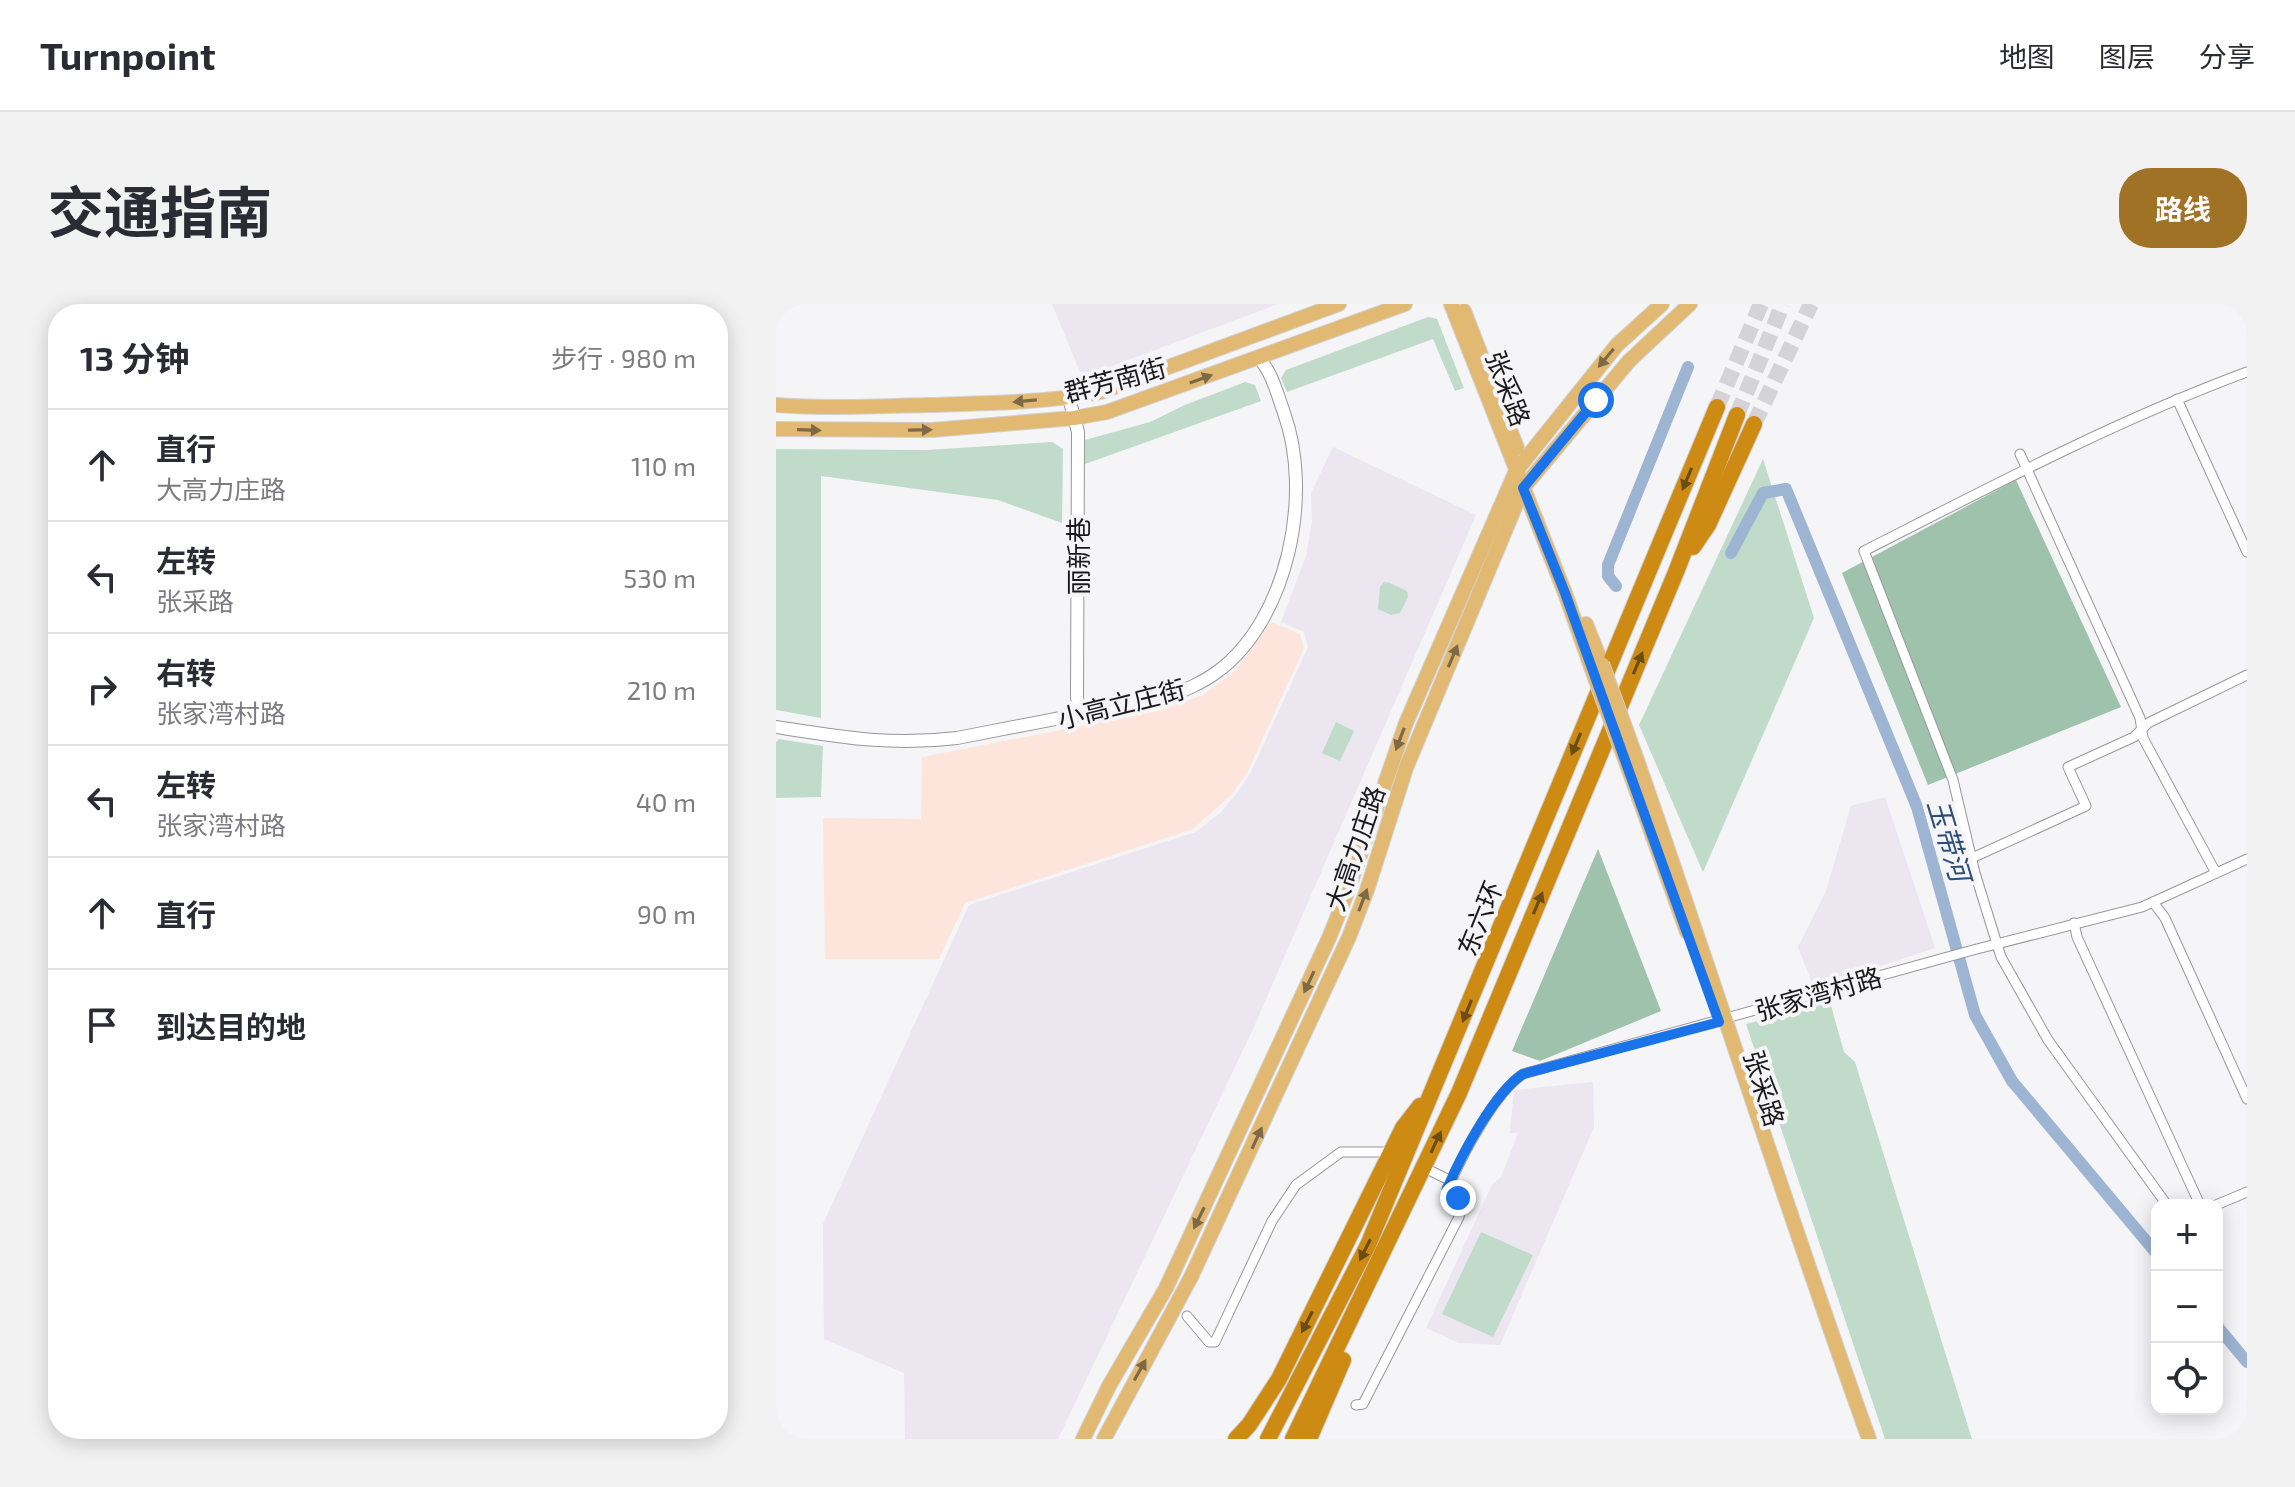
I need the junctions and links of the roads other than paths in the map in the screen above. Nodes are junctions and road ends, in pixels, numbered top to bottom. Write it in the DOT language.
graph roads {
  1 [pos="1339,304"];
  2 [pos="1405,304"];
  3 [pos="1451,304"];
  4 [pos="1462,304"];
  5 [pos="1662,304"];
  6 [pos="1690,304"];
  7 [pos="1258,357"];
  8 [pos="2247,372"];
  9 [pos="1069,398"];
  10 [pos="2177,399"];
  11 [pos="776,405"];
  12 [pos="1717,407"];
  13 [pos="1737,415"];
  14 [pos="1074,418"];
  15 [pos="1754,424"];
  16 [pos="776,429"];
  17 [pos="2020,454"];
  18 [pos="1520,466"];
  19 [pos="2027,468"];
  20 [pos="1527,484"];
  21 [pos="1491,526"];
  22 [pos="1506,530"];
  23 [pos="2247,552"];
  24 [pos="1676,572"];
  25 [pos="2247,675"];
  26 [pos="1081,714"];
  27 [pos="776,727"];
  28 [pos="2142,729"];
  29 [pos="1972,858"];
  30 [pos="2247,859"];
  31 [pos="2216,873"];
  32 [pos="2153,902"];
  33 [pos="2074,923"];
  34 [pos="1996,944"];
  35 [pos="1723,1020"];
  36 [pos="1438,1082"];
  37 [pos="2247,1099"];
  38 [pos="1384,1152"];
  39 [pos="1429,1170"];
  40 [pos="1451,1181"];
  41 [pos="1417,1185"];
  42 [pos="2247,1192"];
  43 [pos="2163,1199"];
  44 [pos="2197,1199"];
  45 [pos="2223,1202"];
  46 [pos="1187,1316"];
  47 [pos="1356,1405"];
  48 [pos="1083,1439"];
  49 [pos="1104,1439"];
  50 [pos="1236,1439"];
  51 [pos="1268,1439"];
  52 [pos="1293,1439"];
  53 [pos="1309,1439"];
  54 [pos="1859,1439"];
  55 [pos="1869,1439"];
  1 -- 9 [label="main road, 群芳南街"];
  2 -- 7 [label="main road, 群芳南街"];
  3 -- 18 [label="main road, 张采路"];
  4 -- 18 [label="main road, 张采路"];
  5 -- 18 [label="main road, 大高力庄路, one-way"];
  6 -- 20 [label="main road, 大高力庄路"];
  14 -- 7 [label="main road, 群芳南街, one-way"];
  7 -- 26 [label="street, 小高立庄街"];
  8 -- 10 [label="street"];
  9 -- 11 [label="main road, 群芳南街, one-way"];
  9 -- 14 [label="street, 丽新巷"];
  10 -- 19 [label="street"];
  10 -- 23 [label="street"];
  12 -- 36 [label="highway, 东六环, one-way"];
  13 -- 24 [label="highway, 东六环"];
  16 -- 14 [label="main road, 群芳南街, one-way"];
  14 -- 26 [label="street, 丽新巷"];
  15 -- 24 [label="highway"];
  17 -- 19 [label="street"];
  18 -- 20 [label="main road, 张采路"];
  18 -- 21 [label="main road, 大高力庄路"];
  19 -- 28 [label="street"];
  19 -- 29 [label="street"];
  20 -- 22 [label="main road, 大高力庄路"];
  20 -- 35 [label="main road, 张采路, bridge"];
  21 -- 22 [label="main road"];
  21 -- 48 [label="main road, 大高力庄路, one-way"];
  49 -- 22 [label="main road, 大高力庄路, one-way"];
  41 -- 24 [label="highway, 东六环, one-way"];
  25 -- 28 [label="street"];
  26 -- 27 [label="street, 小高立庄街"];
  28 -- 29 [label="street"];
  28 -- 31 [label="street"];
  29 -- 34 [label="street"];
  30 -- 31 [label="street, 张家湾村路"];
  31 -- 32 [label="street, 张家湾村路"];
  32 -- 33 [label="street, 张家湾村路"];
  32 -- 37 [label="street"];
  33 -- 34 [label="street, 张家湾村路"];
  33 -- 44 [label="street"];
  34 -- 35 [label="street, 张家湾村路"];
  34 -- 43 [label="street"];
  35 -- 40 [label="street, 张家湾村路"];
  35 -- 54 [label="main road, 张采路"];
  35 -- 55 [label="main road, 张采路"];
  36 -- 50 [label="highway, one-way"];
  36 -- 51 [label="highway, 东六环, one-way"];
  38 -- 46 [label="street"];
  39 -- 40 [label="street"];
  40 -- 47 [label="street"];
  41 -- 52 [label="highway, 东六环"];
  41 -- 53 [label="highway"];
  42 -- 45 [label="street"];
}
